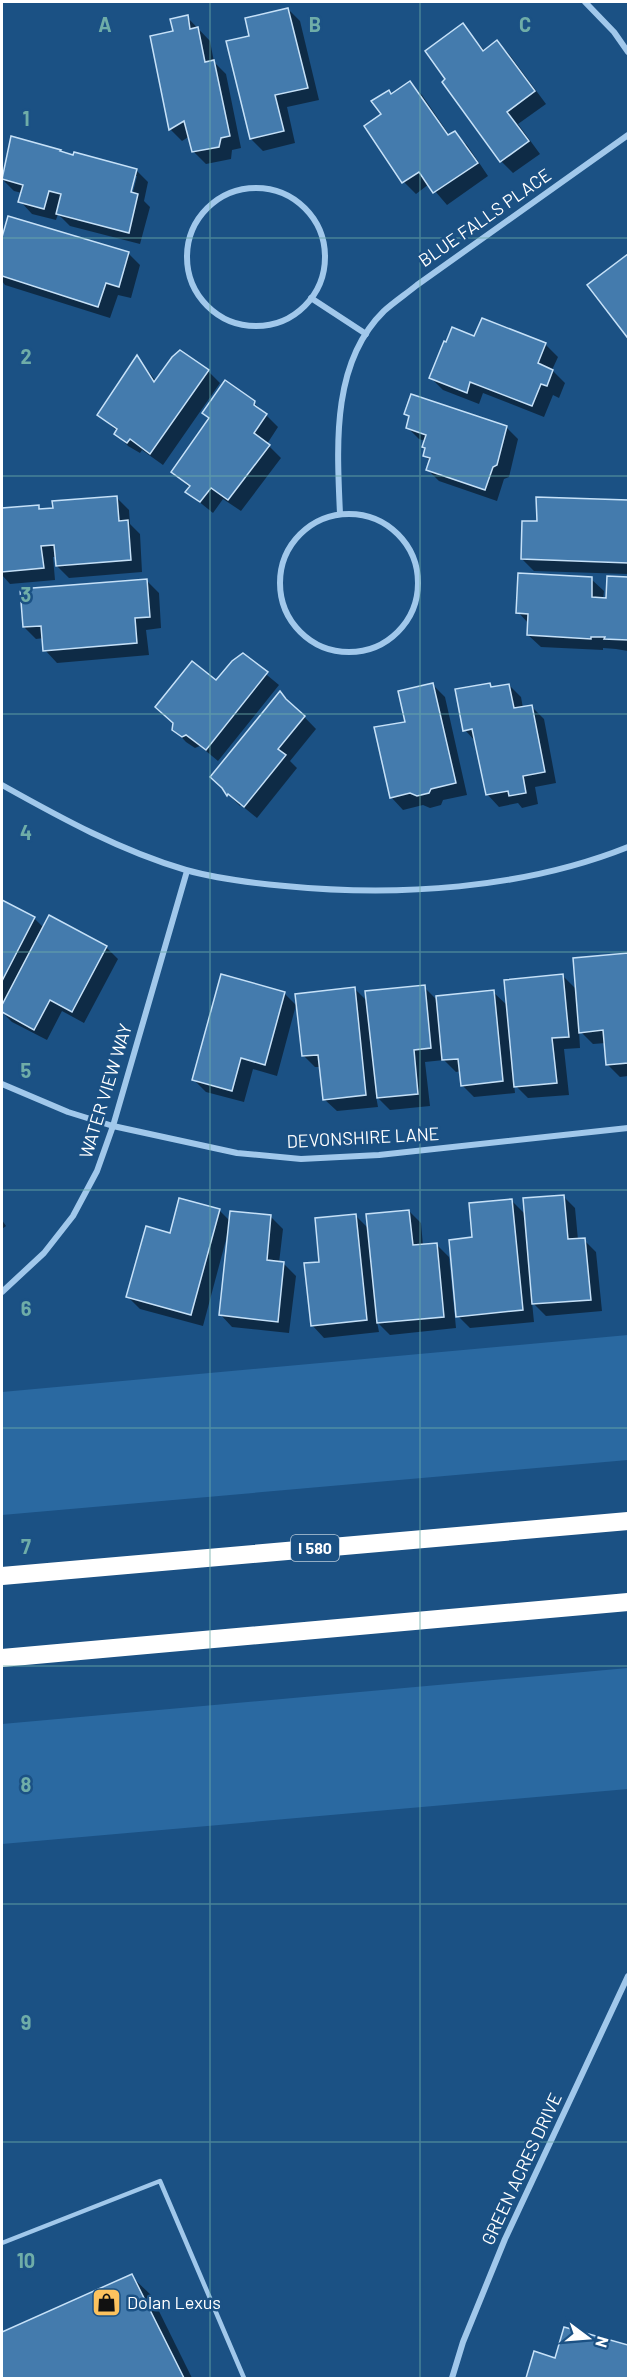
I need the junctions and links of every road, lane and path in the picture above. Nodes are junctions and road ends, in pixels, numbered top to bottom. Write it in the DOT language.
graph roads {
  1 [pos="585,2"];
  2 [pos="628,52"];
  3 [pos="628,135"];
  4 [pos="311,298"];
  5 [pos="366,334"];
  6 [pos="340,514"];
  7 [pos="2,785"];
  8 [pos="628,847"];
  9 [pos="188,871"];
  10 [pos="2,1084"];
  11 [pos="113,1126"];
  12 [pos="628,1128"];
  13 [pos="2,1292"];
  14 [pos="628,1521"];
  15 [pos="2,1576"];
  16 [pos="628,1602"];
  17 [pos="2,1658"];
  18 [pos="628,1976"];
  19 [pos="2,2242"];
  20 [pos="244,2379"];
  21 [pos="452,2379"];
  1 -- 2 [label="street"];
  3 -- 5 [label="street, BLUE FALLS PLACE"];
  4 -- 4 [label="street"];
  4 -- 5 [label="street"];
  5 -- 6 [label="street, BLUE FALLS PLACE"];
  6 -- 6 [label="street"];
  7 -- 9 [label="street"];
  8 -- 9 [label="street"];
  9 -- 11 [label="street, WATER VIEW WAY"];
  10 -- 11 [label="street, DEVONSHIRE LANE"];
  11 -- 12 [label="street, DEVONSHIRE LANE"];
  11 -- 13 [label="street, WATER VIEW WAY"];
  14 -- 15 [label="highway, I 580"];
  16 -- 17 [label="highway"];
  18 -- 21 [label="street, GREEN ACRES DRIVE"];
  19 -- 20 [label="lane"];
}
